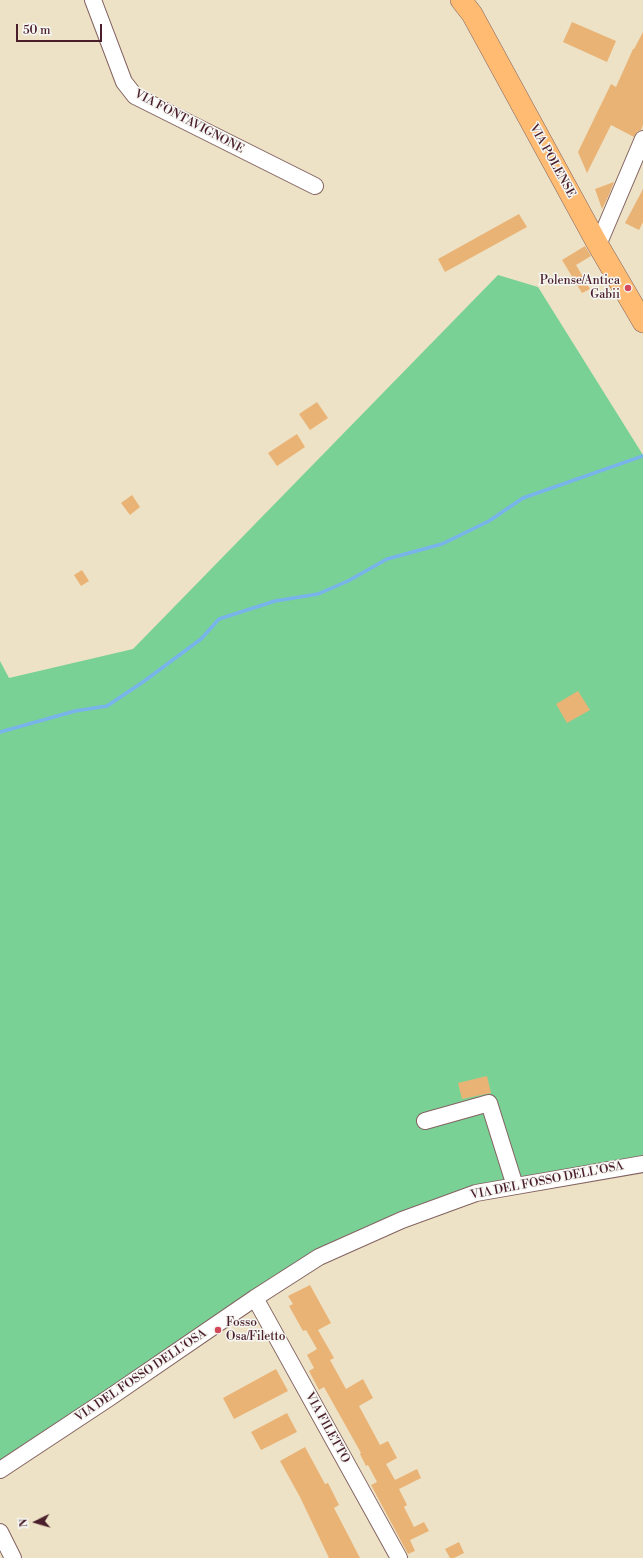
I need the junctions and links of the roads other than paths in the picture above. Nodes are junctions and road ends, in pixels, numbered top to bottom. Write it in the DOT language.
graph roads {
  1 [pos="93,0"];
  2 [pos="461,0"];
  3 [pos="643,139"];
  4 [pos="315,186"];
  5 [pos="598,245"];
  6 [pos="643,322"];
  7 [pos="425,1121"];
  8 [pos="643,1164"];
  9 [pos="515,1186"];
  10 [pos="255,1298"];
  11 [pos="0,1470"];
  12 [pos="0,1532"];
  13 [pos="13,1558"];
  14 [pos="399,1558"];
  1 -- 4 [label="street, VIA FONTAVIGNONE"];
  2 -- 5 [label="main road, VIA POLENSE"];
  3 -- 5 [label="street"];
  5 -- 6 [label="main road, VIA POLENSE"];
  7 -- 9 [label="street"];
  8 -- 9 [label="street, VIA DEL FOSSO DELL'OSA"];
  9 -- 10 [label="street, VIA DEL FOSSO DELL'OSA"];
  10 -- 11 [label="street, VIA DEL FOSSO DELL'OSA"];
  10 -- 14 [label="street, VIA FILETTO"];
  12 -- 13 [label="street"];
}
